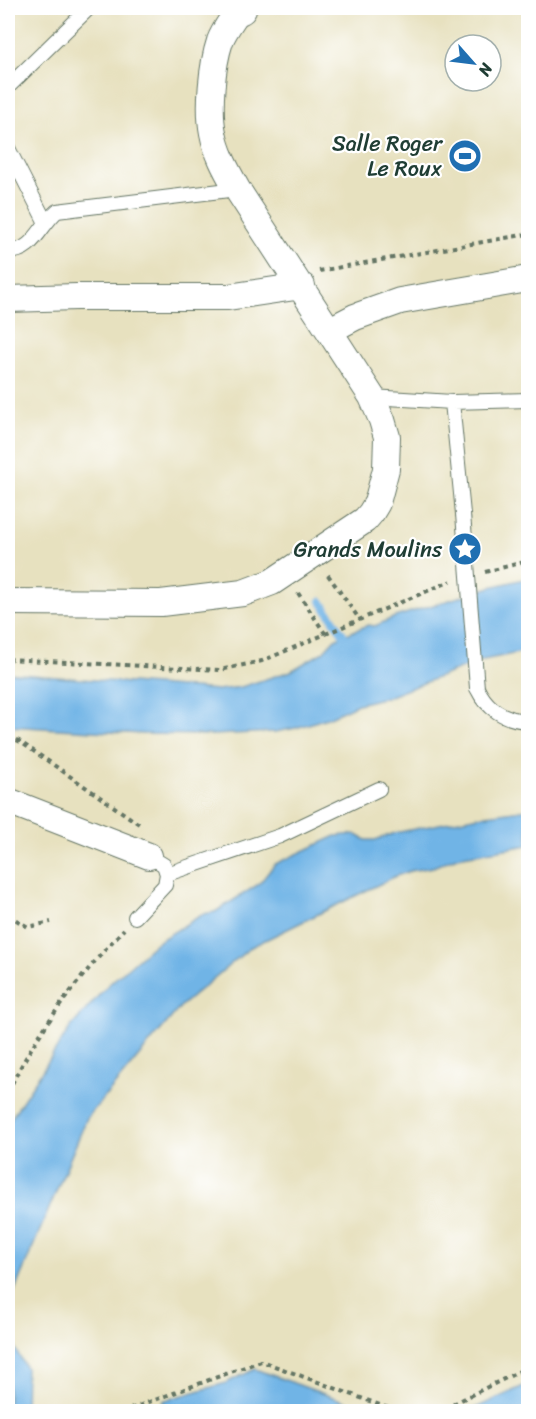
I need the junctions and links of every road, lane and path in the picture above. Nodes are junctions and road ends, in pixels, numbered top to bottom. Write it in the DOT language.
graph roads {
  1 [pos="89,8"];
  2 [pos="238,8"];
  3 [pos="8,87"];
  4 [pos="8,148"];
  5 [pos="237,189"];
  6 [pos="46,223"];
  7 [pos="528,234"];
  8 [pos="8,252"];
  9 [pos="528,279"];
  10 [pos="298,280"];
  11 [pos="8,299"];
  12 [pos="330,330"];
  13 [pos="372,397"];
  14 [pos="528,400"];
  15 [pos="452,402"];
  16 [pos="528,561"];
  17 [pos="481,573"];
  18 [pos="460,579"];
  19 [pos="339,590"];
  20 [pos="8,602"];
  21 [pos="308,607"];
  22 [pos="360,620"];
  23 [pos="328,634"];
  24 [pos="8,659"];
  25 [pos="528,721"];
  26 [pos="8,737"];
  27 [pos="379,789"];
  28 [pos="8,801"];
  29 [pos="149,856"];
  30 [pos="167,874"];
  31 [pos="8,915"];
  32 [pos="135,917"];
  33 [pos="51,922"];
  34 [pos="8,1092"];
  35 [pos="528,1378"];
  36 [pos="122,1412"];
  37 [pos="399,1412"];
  38 [pos="437,1412"];
  1 -- 3 [label="lane"];
  2 -- 5 [label="street"];
  4 -- 6 [label="lane"];
  5 -- 6 [label="lane"];
  5 -- 10 [label="street"];
  6 -- 8 [label="lane"];
  7 -- 10 [label="path"];
  9 -- 12 [label="street"];
  10 -- 11 [label="street"];
  10 -- 12 [label="street"];
  12 -- 13 [label="street"];
  13 -- 15 [label="lane"];
  13 -- 20 [label="street"];
  14 -- 15 [label="lane"];
  15 -- 25 [label="lane, bridge"];
  16 -- 17 [label="path"];
  18 -- 22 [label="path"];
  19 -- 22 [label="path"];
  21 -- 23 [label="path"];
  22 -- 23 [label="path"];
  23 -- 24 [label="path"];
  26 -- 29 [label="path"];
  27 -- 30 [label="lane"];
  28 -- 29 [label="street"];
  29 -- 30 [label="lane"];
  30 -- 32 [label="lane"];
  31 -- 33 [label="path"];
  32 -- 34 [label="path"];
  35 -- 38 [label="path"];
  36 -- 37 [label="path"];
}
